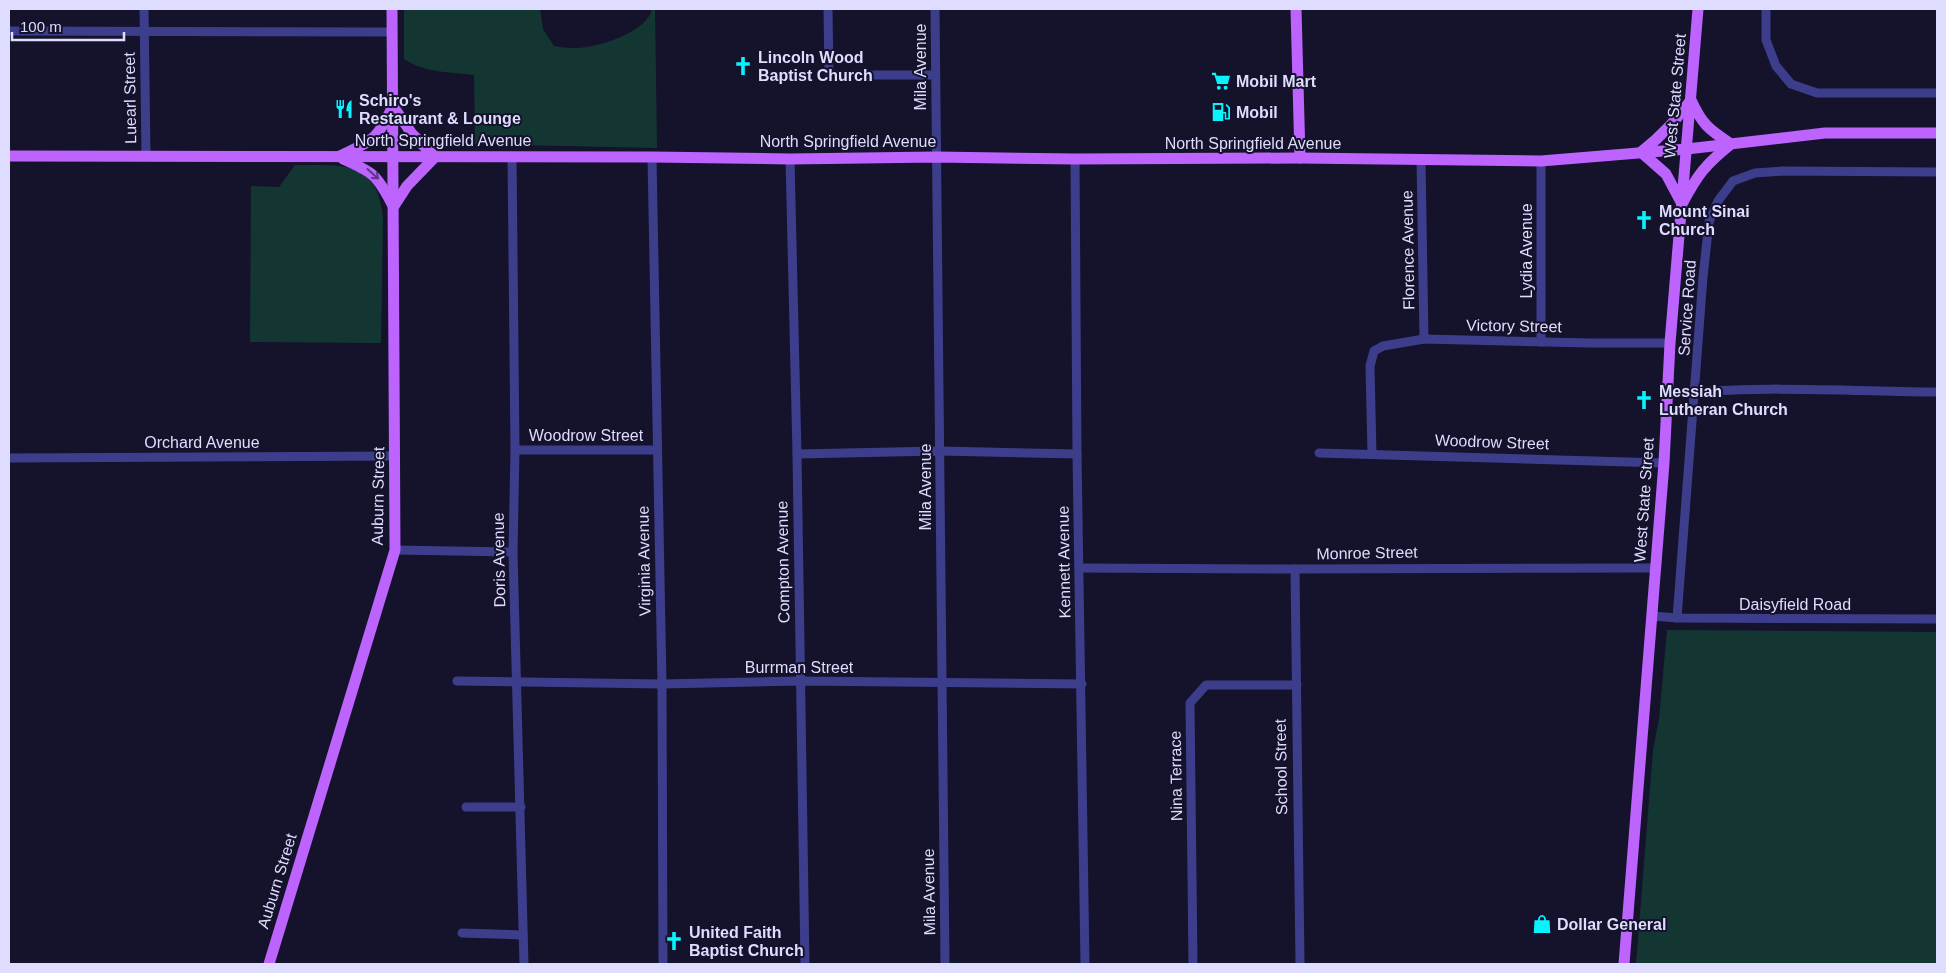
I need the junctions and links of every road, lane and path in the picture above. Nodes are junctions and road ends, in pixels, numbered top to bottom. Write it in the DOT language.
graph roads {
  1 [pos="144,9"];
  2 [pos="392,9"];
  3 [pos="828,9"];
  4 [pos="935,9"];
  5 [pos="1296,9"];
  6 [pos="1698,9"];
  7 [pos="1766,9"];
  8 [pos="145,31"];
  9 [pos="9,32"];
  10 [pos="392,32"];
  11 [pos="935,75"];
  12 [pos="1937,94"];
  13 [pos="1691,100"];
  14 [pos="393,106"];
  15 [pos="1937,133"];
  16 [pos="1730,144"];
  17 [pos="1686,148"];
  18 [pos="1641,152"];
  19 [pos="9,156"];
  20 [pos="146,156"];
  21 [pos="512,156"];
  22 [pos="337,157"];
  23 [pos="435,157"];
  24 [pos="652,157"];
  25 [pos="936,157"];
  26 [pos="394,158"];
  27 [pos="1300,158"];
  28 [pos="790,159"];
  29 [pos="1075,159"];
  30 [pos="1421,159"];
  31 [pos="1541,161"];
  32 [pos="1937,172"];
  33 [pos="1682,204"];
  34 [pos="394,208"];
  35 [pos="1424,339"];
  36 [pos="1540,342"];
  37 [pos="1670,343"];
  38 [pos="1696,391"];
  39 [pos="1937,392"];
  40 [pos="1668,394"];
  41 [pos="515,450"];
  42 [pos="656,450"];
  43 [pos="940,451"];
  44 [pos="1319,453"];
  45 [pos="797,454"];
  46 [pos="1077,454"];
  47 [pos="1372,454"];
  48 [pos="395,456"];
  49 [pos="9,458"];
  50 [pos="1664,463"];
  51 [pos="395,550"];
  52 [pos="513,552"];
  53 [pos="1079,568"];
  54 [pos="1656,568"];
  55 [pos="1295,569"];
  56 [pos="1652,616"];
  57 [pos="1677,618"];
  58 [pos="1937,619"];
  59 [pos="457,681"];
  60 [pos="517,681"];
  61 [pos="800,681"];
  62 [pos="941,683"];
  63 [pos="662,684"];
  64 [pos="1082,684"];
  65 [pos="1297,685"];
  66 [pos="466,807"];
  67 [pos="521,807"];
  68 [pos="462,934"];
  69 [pos="523,935"];
  70 [pos="269,964"];
  71 [pos="524,964"];
  72 [pos="663,964"];
  73 [pos="805,964"];
  74 [pos="945,964"];
  75 [pos="1085,964"];
  76 [pos="1193,964"];
  77 [pos="1300,964"];
  78 [pos="1624,964"];
  1 -- 8 [label="street, Luearl Street"];
  2 -- 10 [label="main road, Auburn Street"];
  3 -- 11 [label="street"];
  4 -- 11 [label="street, Mila Avenue"];
  5 -- 27 [label="main road"];
  6 -- 13 [label="main road, West State Street"];
  7 -- 12 [label="street"];
  8 -- 9 [label="street"];
  8 -- 10 [label="street"];
  8 -- 20 [label="street, Luearl Street"];
  10 -- 14 [label="main road, Auburn Street"];
  11 -- 25 [label="street, Mila Avenue"];
  13 -- 16 [label="main road"];
  13 -- 17 [label="main road, West State Street"];
  13 -- 18 [label="main road"];
  14 -- 22 [label="main road"];
  14 -- 23 [label="main road"];
  14 -- 26 [label="main road, Auburn Street"];
  15 -- 16 [label="main road, North Springfield Avenue"];
  16 -- 17 [label="main road, North Springfield Avenue"];
  16 -- 33 [label="main road"];
  17 -- 18 [label="main road, North Springfield Avenue"];
  17 -- 33 [label="main road, West State Street"];
  18 -- 31 [label="main road, North Springfield Avenue"];
  18 -- 33 [label="main road"];
  19 -- 20 [label="main road, North Springfield Avenue"];
  20 -- 22 [label="main road, North Springfield Avenue"];
  21 -- 23 [label="main road, North Springfield Avenue"];
  21 -- 24 [label="main road, North Springfield Avenue"];
  21 -- 41 [label="street, Doris Avenue"];
  22 -- 26 [label="main road, North Springfield Avenue"];
  22 -- 34 [label="main road, one-way"];
  23 -- 26 [label="main road, North Springfield Avenue"];
  23 -- 34 [label="main road"];
  24 -- 28 [label="main road, North Springfield Avenue"];
  24 -- 42 [label="street, Virginia Avenue"];
  25 -- 28 [label="main road, North Springfield Avenue"];
  25 -- 29 [label="main road, North Springfield Avenue"];
  25 -- 43 [label="street, Mila Avenue"];
  26 -- 34 [label="main road, Auburn Street"];
  27 -- 29 [label="main road, North Springfield Avenue"];
  27 -- 30 [label="main road, North Springfield Avenue"];
  28 -- 45 [label="street, Compton Avenue"];
  29 -- 46 [label="street, Kennett Avenue"];
  30 -- 31 [label="main road, North Springfield Avenue"];
  30 -- 35 [label="street, Florence Avenue"];
  31 -- 36 [label="street, Lydia Avenue"];
  32 -- 38 [label="street, Service Road"];
  33 -- 37 [label="main road, West State Street"];
  34 -- 48 [label="main road, Auburn Street"];
  35 -- 36 [label="street, Victory Street"];
  35 -- 47 [label="street, Victory Street"];
  36 -- 37 [label="street, Victory Street"];
  37 -- 40 [label="main road, West State Street"];
  38 -- 39 [label="street"];
  38 -- 40 [label="street"];
  38 -- 57 [label="street, Service Road"];
  40 -- 50 [label="main road, West State Street"];
  41 -- 42 [label="street, Woodrow Street"];
  41 -- 52 [label="street, Doris Avenue"];
  42 -- 63 [label="street, Virginia Avenue"];
  43 -- 45 [label="street"];
  43 -- 46 [label="street"];
  43 -- 62 [label="street, Mila Avenue"];
  44 -- 47 [label="street, Woodrow Street"];
  45 -- 61 [label="street, Compton Avenue"];
  46 -- 53 [label="street, Kennett Avenue"];
  47 -- 50 [label="street, Woodrow Street"];
  48 -- 49 [label="street, Orchard Avenue"];
  48 -- 51 [label="main road, Auburn Street"];
  50 -- 54 [label="main road, West State Street"];
  51 -- 52 [label="street"];
  51 -- 70 [label="main road, Auburn Street"];
  52 -- 60 [label="street, Doris Avenue"];
  53 -- 55 [label="street, Monroe Street"];
  53 -- 64 [label="street, Kennett Avenue"];
  54 -- 55 [label="street, Monroe Street"];
  54 -- 56 [label="main road, West State Street"];
  55 -- 65 [label="street, School Street"];
  56 -- 57 [label="street, Daisyfield Road"];
  56 -- 78 [label="main road, West State Street"];
  57 -- 58 [label="street, Daisyfield Road"];
  59 -- 60 [label="street, Burrman Street"];
  60 -- 63 [label="street, Burrman Street"];
  60 -- 67 [label="street, Doris Avenue"];
  61 -- 62 [label="street, Burrman Street"];
  61 -- 63 [label="street, Burrman Street"];
  61 -- 73 [label="street, Compton Avenue"];
  62 -- 64 [label="street, Burrman Street"];
  62 -- 74 [label="street, Mila Avenue"];
  63 -- 72 [label="street, Virginia Avenue"];
  64 -- 75 [label="street, Kennett Avenue"];
  65 -- 76 [label="street, Nina Terrace"];
  65 -- 77 [label="street, School Street"];
  66 -- 67 [label="street"];
  67 -- 69 [label="street, Doris Avenue"];
  68 -- 69 [label="street"];
  69 -- 71 [label="street, Doris Avenue"];
}
